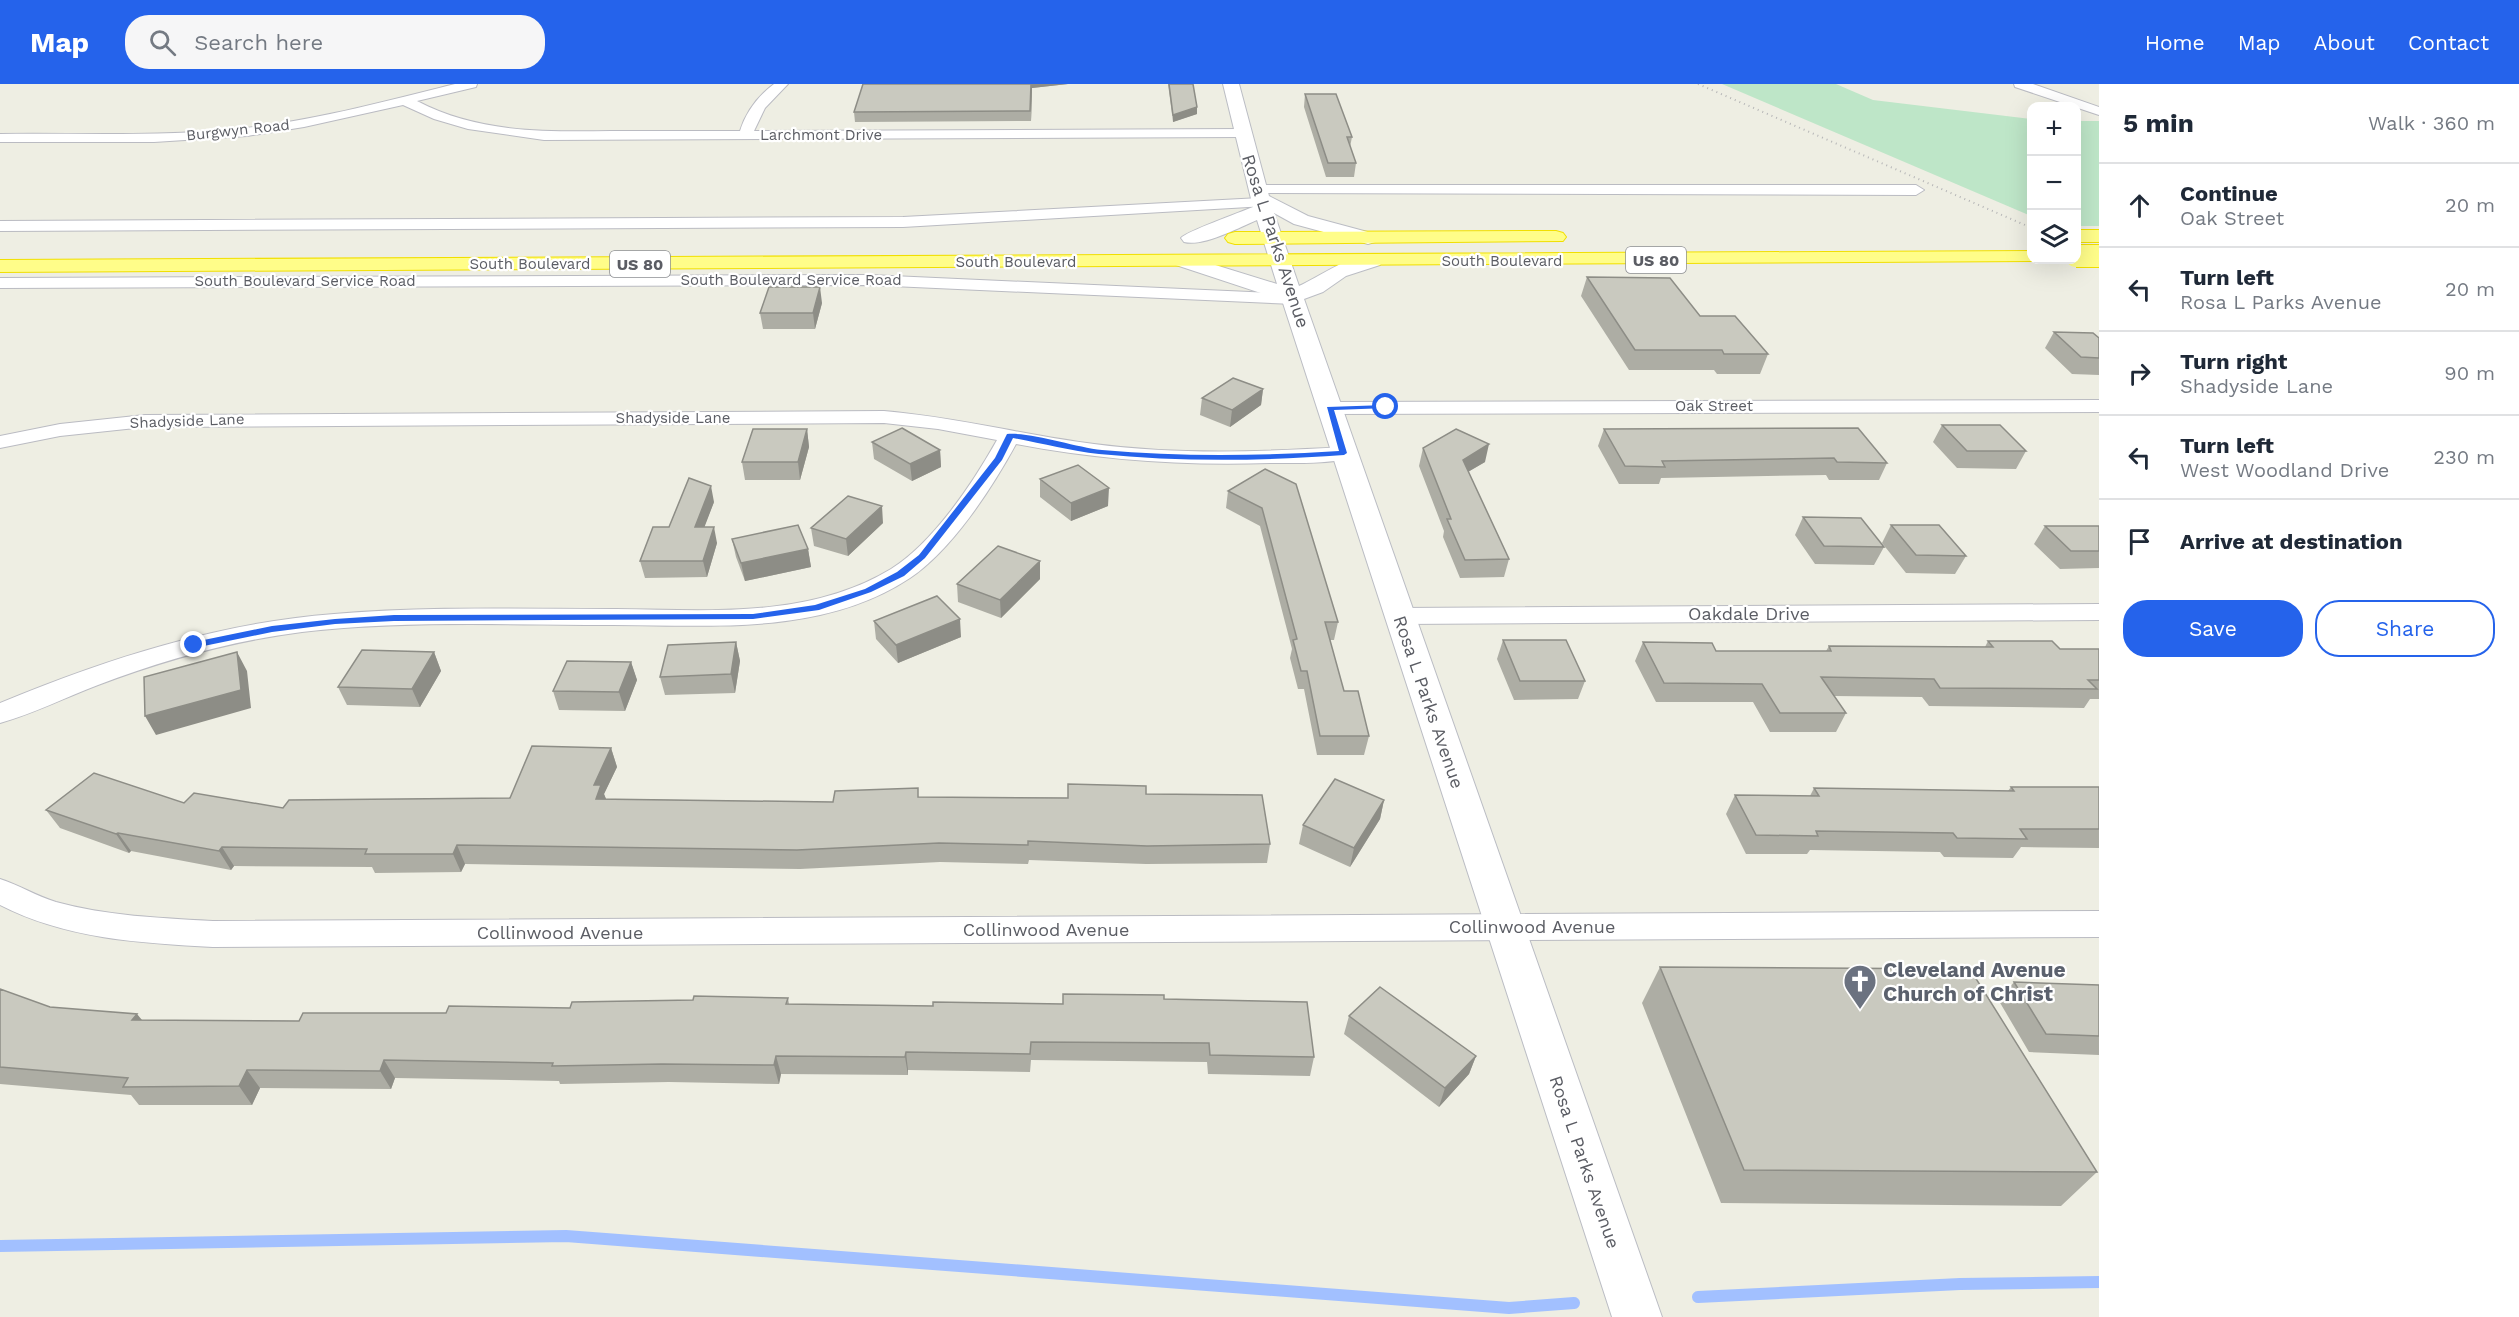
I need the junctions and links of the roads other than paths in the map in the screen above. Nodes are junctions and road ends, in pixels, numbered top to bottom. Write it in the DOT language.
graph roads {
  1 [pos="471,84"];
  2 [pos="782,84"];
  3 [pos="1231,84"];
  4 [pos="2020,84"];
  5 [pos="406,101"];
  6 [pos="2099,111"];
  7 [pos="1242,133"];
  8 [pos="746,135"];
  9 [pos="0,138"];
  10 [pos="1916,190"];
  11 [pos="1260,200"];
  12 [pos="0,226"];
  13 [pos="2081,236"];
  14 [pos="2099,236"];
  15 [pos="1569,237"];
  16 [pos="1191,238"];
  17 [pos="1368,238"];
  18 [pos="1167,239"];
  19 [pos="941,240"];
  20 [pos="0,244"];
  21 [pos="1276,250"];
  22 [pos="2081,256"];
  23 [pos="2099,256"];
  24 [pos="2027,257"];
  25 [pos="1184,261"];
  26 [pos="1373,261"];
  27 [pos="0,266"];
  28 [pos="0,283"];
  29 [pos="1293,298"];
  30 [pos="2099,406"];
  31 [pos="1329,408"];
  32 [pos="1010,435"];
  33 [pos="0,442"];
  34 [pos="1344,453"];
  35 [pos="2099,612"];
  36 [pos="1400,616"];
  37 [pos="0,714"];
  38 [pos="0,891"];
  39 [pos="2099,924"];
  40 [pos="1505,926"];
  41 [pos="1637,1317"];
  1 -- 5 [label="street, Burgwyn Road"];
  2 -- 8 [label="street"];
  3 -- 7 [label="street, Rosa L Parks Avenue"];
  4 -- 6 [label="street"];
  5 -- 8 [label="street, Larchmont Drive"];
  5 -- 9 [label="street, Burgwyn Road"];
  7 -- 8 [label="street, Larchmont Drive"];
  7 -- 11 [label="street, Rosa L Parks Avenue"];
  10 -- 11 [label="street"];
  11 -- 12 [label="street"];
  11 -- 16 [label="street"];
  11 -- 17 [label="street"];
  11 -- 21 [label="street, Rosa L Parks Avenue"];
  13 -- 14 [label="highway"];
  15 -- 17 [label="highway, South Boulevard / US 80"];
  16 -- 18 [label="highway, South Boulevard / US 80"];
  16 -- 21 [label="highway, South Boulevard / US 80"];
  17 -- 21 [label="highway, South Boulevard / US 80"];
  19 -- 20 [label="highway, South Boulevard / US 80"];
  21 -- 25 [label="highway, South Boulevard / US 80"];
  21 -- 26 [label="highway, South Boulevard / US 80"];
  21 -- 29 [label="street, Rosa L Parks Avenue"];
  22 -- 23 [label="highway, bridge"];
  24 -- 26 [label="highway, South Boulevard / US 80"];
  25 -- 27 [label="highway, South Boulevard / US 80"];
  25 -- 29 [label="street"];
  26 -- 29 [label="street"];
  28 -- 29 [label="street, South Boulevard Service Road"];
  29 -- 31 [label="street, Rosa L Parks Avenue"];
  30 -- 31 [label="street, Oak Street"];
  31 -- 34 [label="street, Rosa L Parks Avenue"];
  32 -- 33 [label="street, Shadyside Lane"];
  32 -- 34 [label="street, Shadyside Lane"];
  32 -- 37 [label="street"];
  34 -- 36 [label="street, Rosa L Parks Avenue"];
  35 -- 36 [label="street, Oakdale Drive"];
  36 -- 40 [label="street, Rosa L Parks Avenue"];
  38 -- 40 [label="street, Collinwood Avenue"];
  39 -- 40 [label="street, Collinwood Avenue"];
  40 -- 41 [label="street, Rosa L Parks Avenue"];
}
